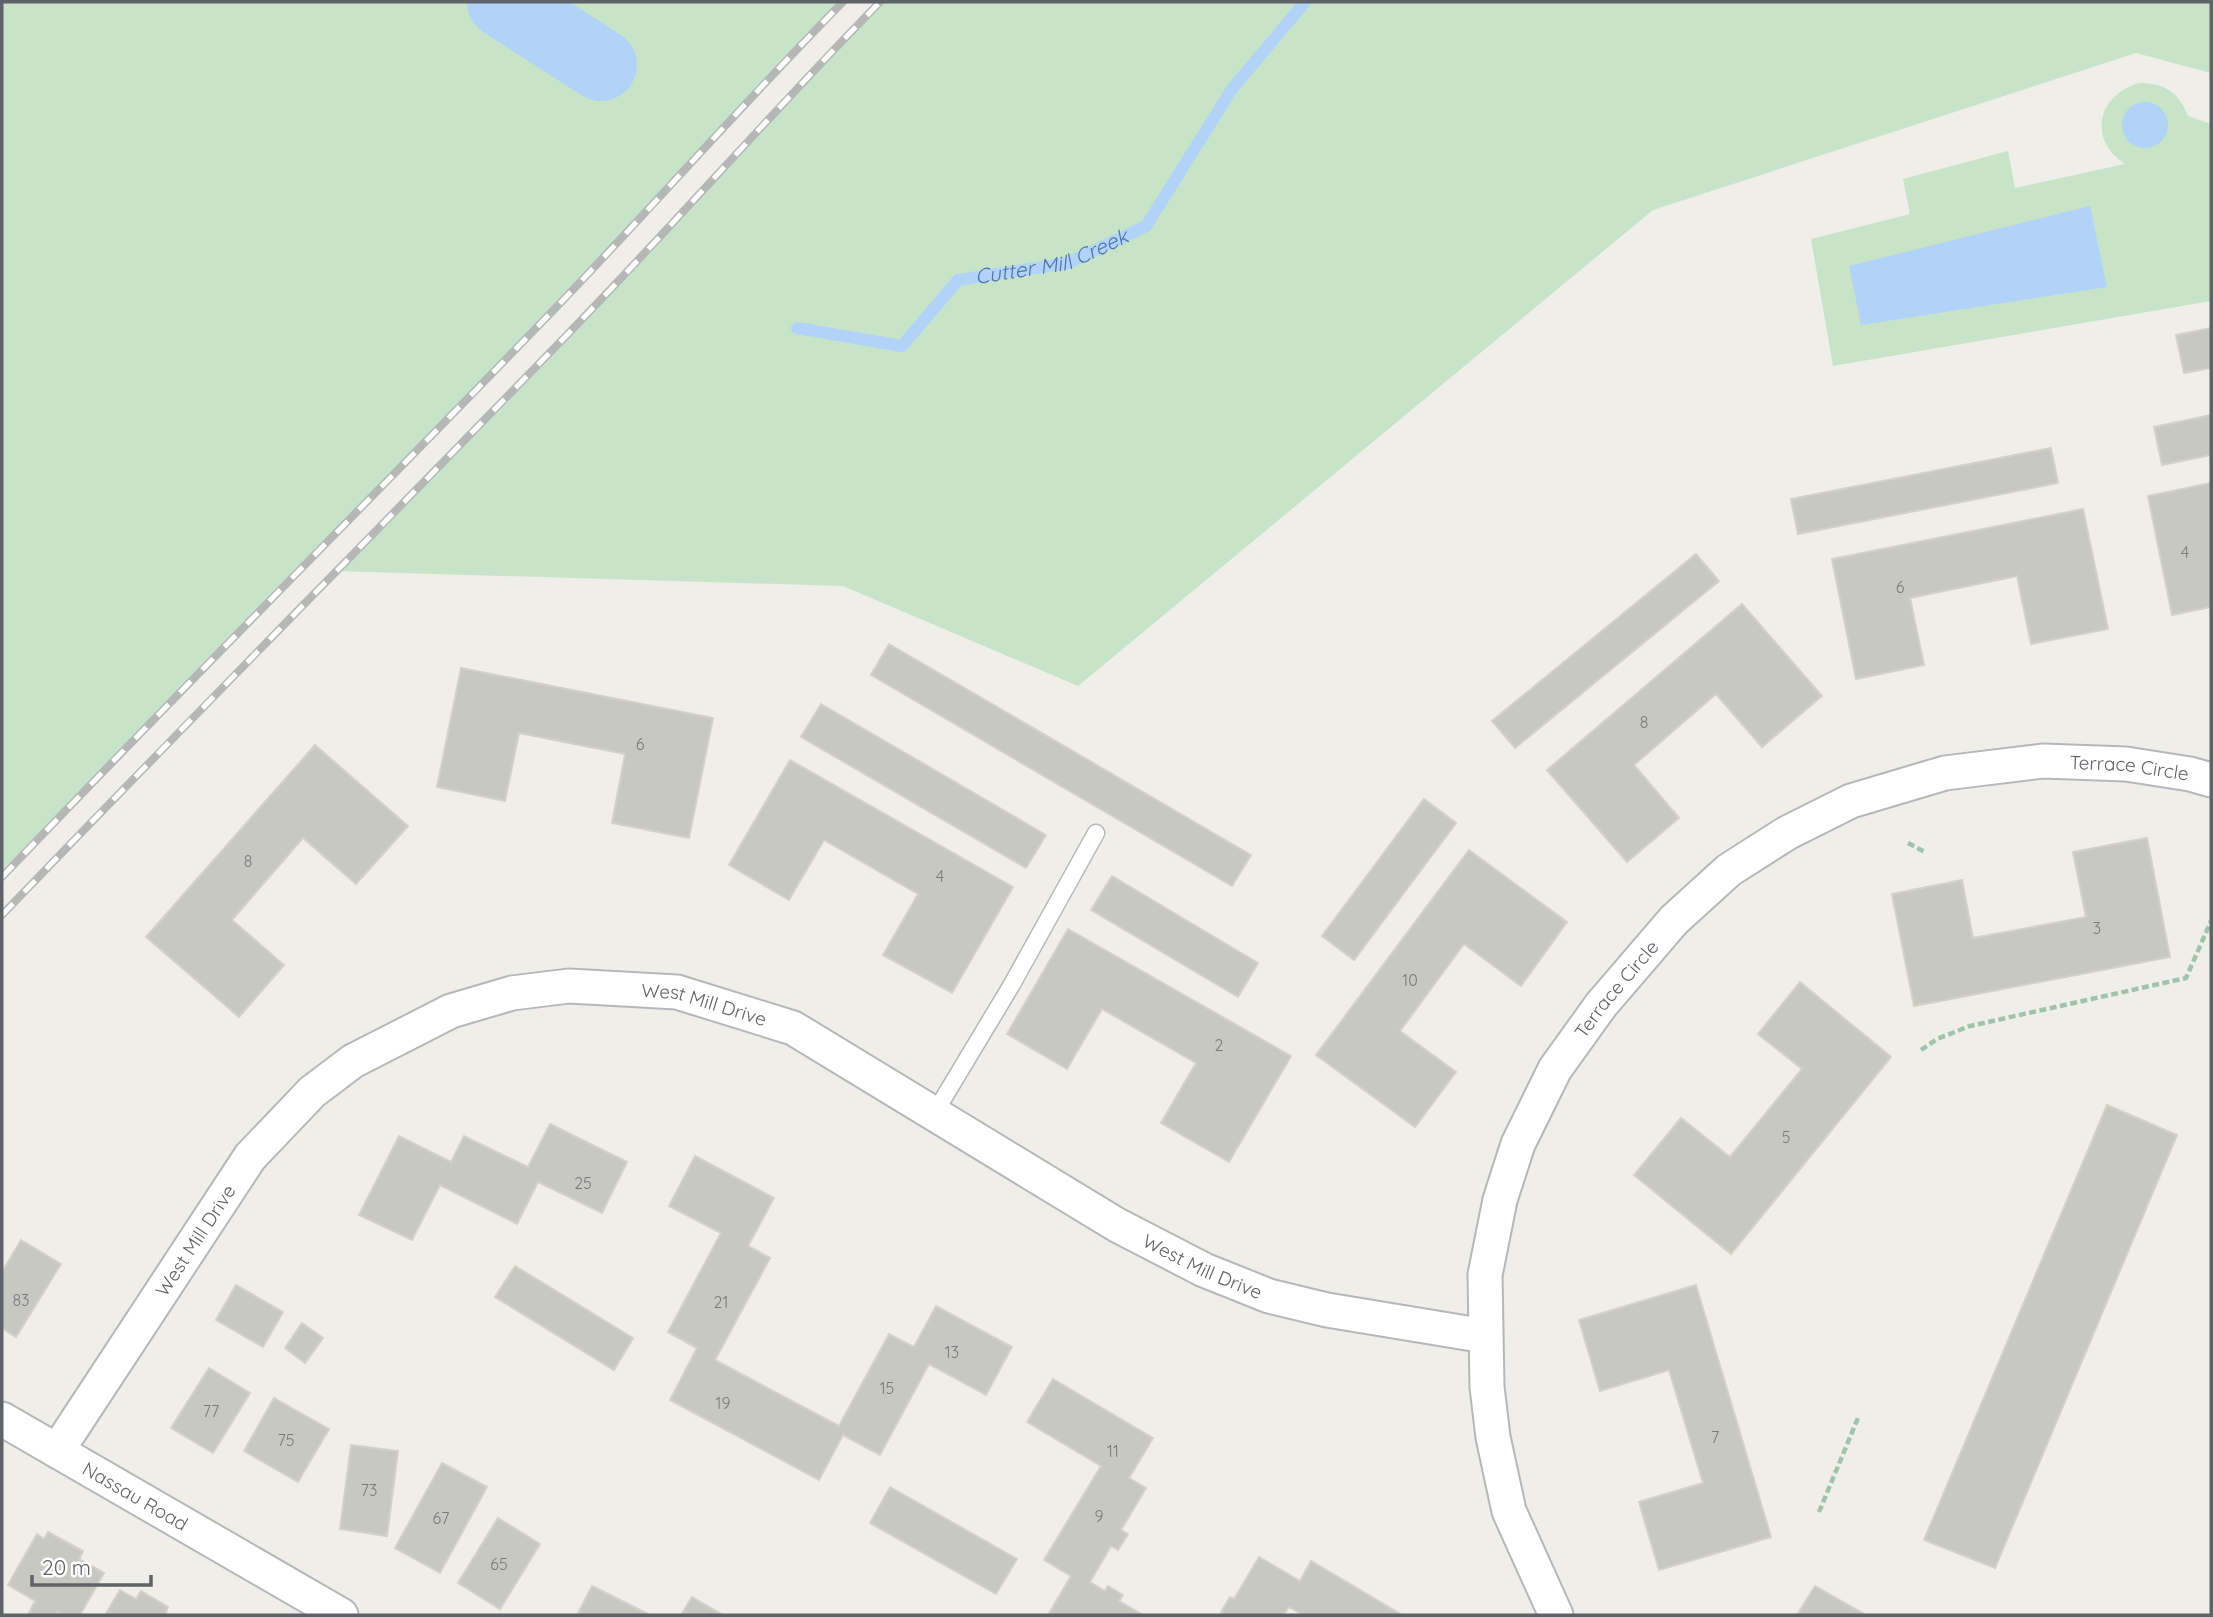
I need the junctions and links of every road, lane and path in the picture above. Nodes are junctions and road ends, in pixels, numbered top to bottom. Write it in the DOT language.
graph roads {
  1 [pos="2211,780"];
  2 [pos="1096,833"];
  3 [pos="1908,843"];
  4 [pos="1925,852"];
  5 [pos="2211,920"];
  6 [pos="1921,1050"];
  7 [pos="934,1114"];
  8 [pos="1485,1336"];
  9 [pos="1858,1418"];
  10 [pos="2,1419"];
  11 [pos="57,1451"];
  12 [pos="1819,1512"];
  13 [pos="341,1615"];
  14 [pos="1556,1615"];
  1 -- 8 [label="street, Terrace Circle"];
  2 -- 7 [label="lane"];
  3 -- 4 [label="path"];
  5 -- 6 [label="path"];
  7 -- 8 [label="street, West Mill Drive"];
  7 -- 11 [label="street, West Mill Drive"];
  8 -- 14 [label="street, Terrace Circle"];
  9 -- 12 [label="path"];
  10 -- 11 [label="street, Nassau Road"];
  11 -- 13 [label="street, Nassau Road"];
}
